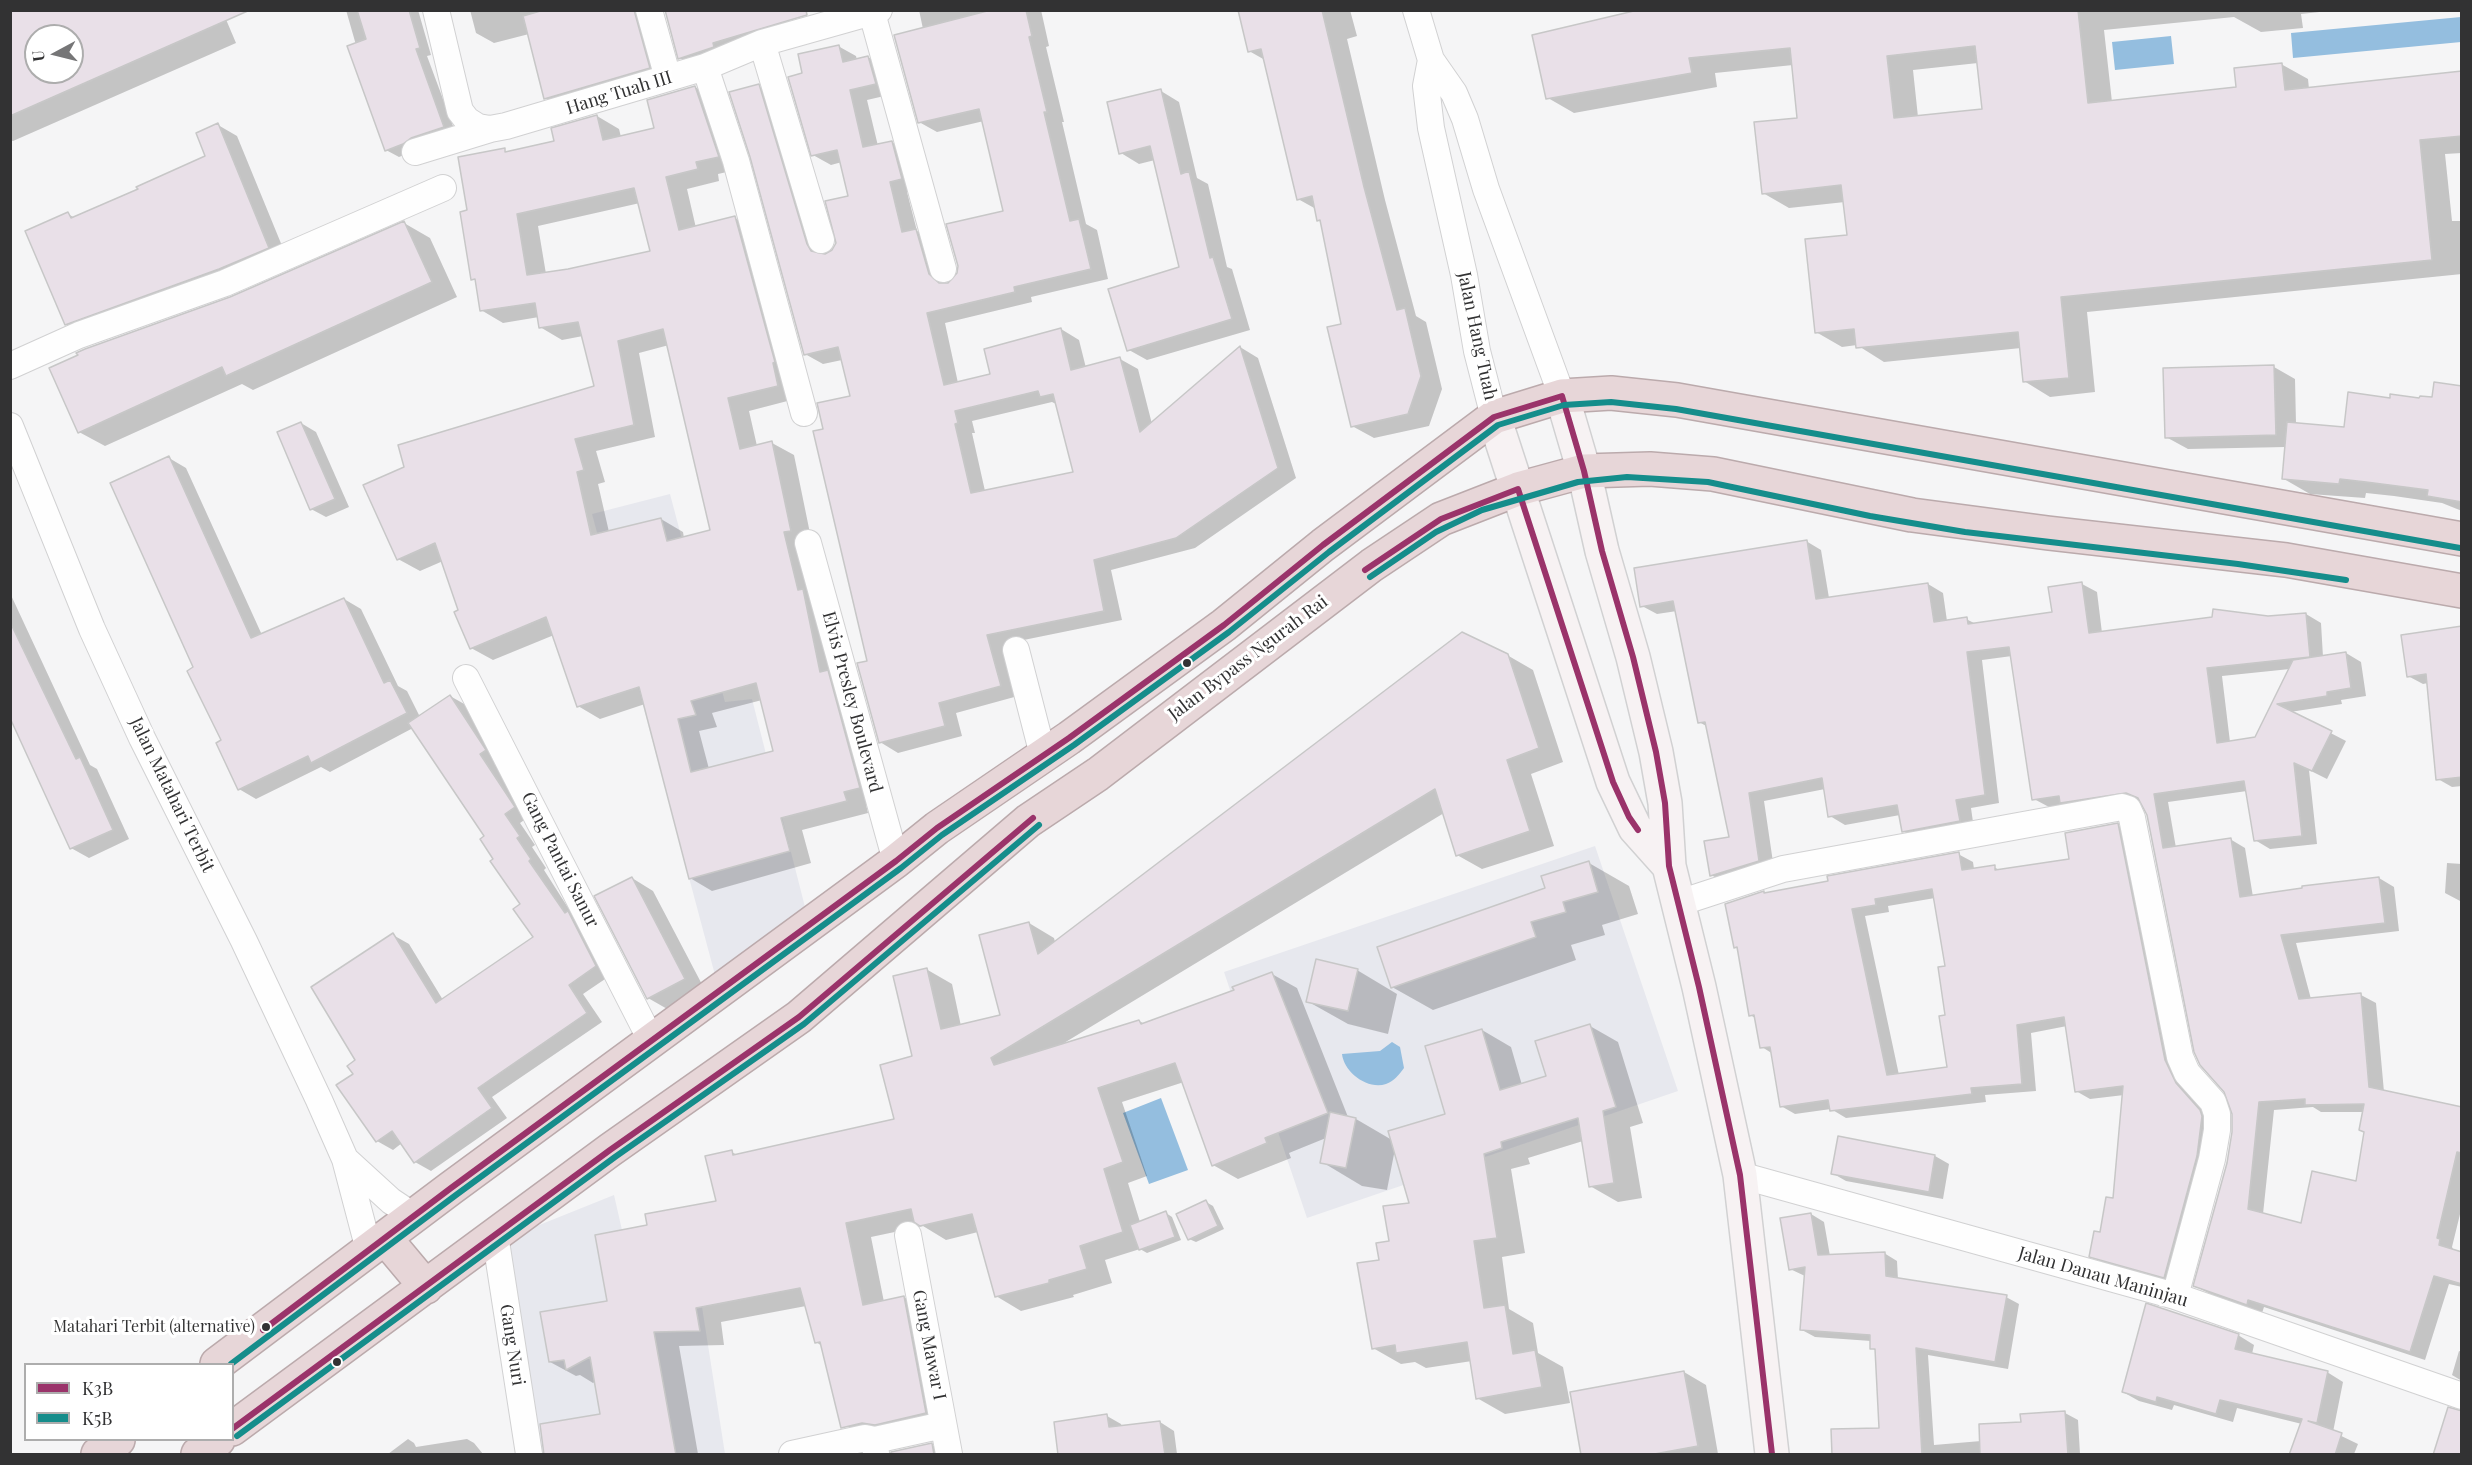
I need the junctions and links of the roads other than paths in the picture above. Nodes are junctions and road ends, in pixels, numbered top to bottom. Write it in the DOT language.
graph roads {
  1 [pos="435,10"];
  2 [pos="649,10"];
  3 [pos="1416,10"];
  4 [pos="875,12"];
  5 [pos="762,43"];
  6 [pos="1431,60"];
  7 [pos="705,67"];
  8 [pos="668,78"];
  9 [pos="490,129"];
  10 [pos="415,152"];
  11 [pos="443,188"];
  12 [pos="821,240"];
  13 [pos="943,269"];
  14 [pos="10,366"];
  15 [pos="1562,396"];
  16 [pos="804,413"];
  17 [pos="1494,417"];
  18 [pos="10,426"];
  19 [pos="1584,471"];
  20 [pos="1518,489"];
  21 [pos="2462,539"];
  22 [pos="808,543"];
  23 [pos="2462,591"];
  24 [pos="1016,650"];
  25 [pos="466,678"];
  26 [pos="1056,747"];
  27 [pos="1098,774"];
  28 [pos="897,861"];
  29 [pos="1669,866"];
  30 [pos="1679,903"];
  31 [pos="652,1042"];
  32 [pos="345,1159"];
  33 [pos="1740,1175"];
  34 [pos="415,1217"];
  35 [pos="495,1235"];
  36 [pos="908,1235"];
  37 [pos="377,1244"];
  38 [pos="426,1287"];
  39 [pos="2175,1296"];
  40 [pos="221,1363"];
  41 [pos="2462,1396"];
  42 [pos="943,1425"];
  43 [pos="234,1428"];
  44 [pos="117,1441"];
  45 [pos="217,1441"];
  46 [pos="876,1447"];
  47 [pos="98,1455"];
  48 [pos="198,1455"];
  49 [pos="529,1455"];
  50 [pos="792,1455"];
  51 [pos="949,1455"];
  52 [pos="1772,1455"];
  1 -- 9 [label="street"];
  2 -- 8 [label="street"];
  3 -- 6 [label="street, Jalan Hang Tuah"];
  4 -- 5 [label="street, Hang Tuah III"];
  4 -- 13 [label="street"];
  5 -- 7 [label="street, Hang Tuah III"];
  5 -- 12 [label="street"];
  6 -- 15 [label="street, Jalan Hang Tuah"];
  6 -- 17 [label="street, Jalan Hang Tuah"];
  7 -- 8 [label="street, Hang Tuah III"];
  7 -- 16 [label="street"];
  8 -- 9 [label="street, Hang Tuah III"];
  9 -- 10 [label="street, Hang Tuah III"];
  11 -- 14 [label="street"];
  15 -- 17 [label="highway"];
  15 -- 19 [label="main road, Jalan Hang Tuah"];
  15 -- 21 [label="highway"];
  17 -- 20 [label="main road, Jalan Hang Tuah"];
  17 -- 26 [label="highway"];
  18 -- 32 [label="street, Jalan Matahari Terbit"];
  19 -- 20 [label="highway, Jalan Bypass Ngurah Rai"];
  19 -- 23 [label="highway, Jalan Bypass Ngurah Rai"];
  19 -- 29 [label="main road, Jalan Hang Tuah"];
  20 -- 27 [label="highway, Jalan Bypass Ngurah Rai"];
  20 -- 29 [label="main road, Jalan Hang Tuah"];
  22 -- 28 [label="street, Elvis Presley Boulevard"];
  24 -- 26 [label="street"];
  25 -- 31 [label="street, Gang Pantai Sanur"];
  26 -- 27 [label="highway"];
  26 -- 28 [label="highway"];
  27 -- 35 [label="highway, Jalan Bypass Ngurah Rai"];
  28 -- 31 [label="highway"];
  29 -- 30 [label="main road, Jalan Hang Tuah"];
  30 -- 33 [label="main road, Jalan Hang Tuah"];
  30 -- 39 [label="street"];
  31 -- 34 [label="highway"];
  32 -- 34 [label="street, Jalan Matahari Terbit"];
  32 -- 37 [label="street, Jalan Matahari Terbit"];
  33 -- 39 [label="street, Jalan Danau Maninjau"];
  33 -- 52 [label="main road, Jalan Hang Tuah"];
  34 -- 37 [label="highway"];
  35 -- 38 [label="highway, Jalan Bypass Ngurah Rai"];
  35 -- 49 [label="street, Gang Nuri"];
  36 -- 42 [label="street, Gang Mawar I"];
  37 -- 38 [label="highway"];
  37 -- 40 [label="highway"];
  38 -- 43 [label="highway, Jalan Bypass Ngurah Rai"];
  39 -- 41 [label="street, Jalan Danau Maninjau"];
  42 -- 46 [label="street"];
  42 -- 51 [label="street, Gang Mawar I"];
  44 -- 47 [label="highway"];
  45 -- 48 [label="highway"];
  46 -- 50 [label="street"];
}
